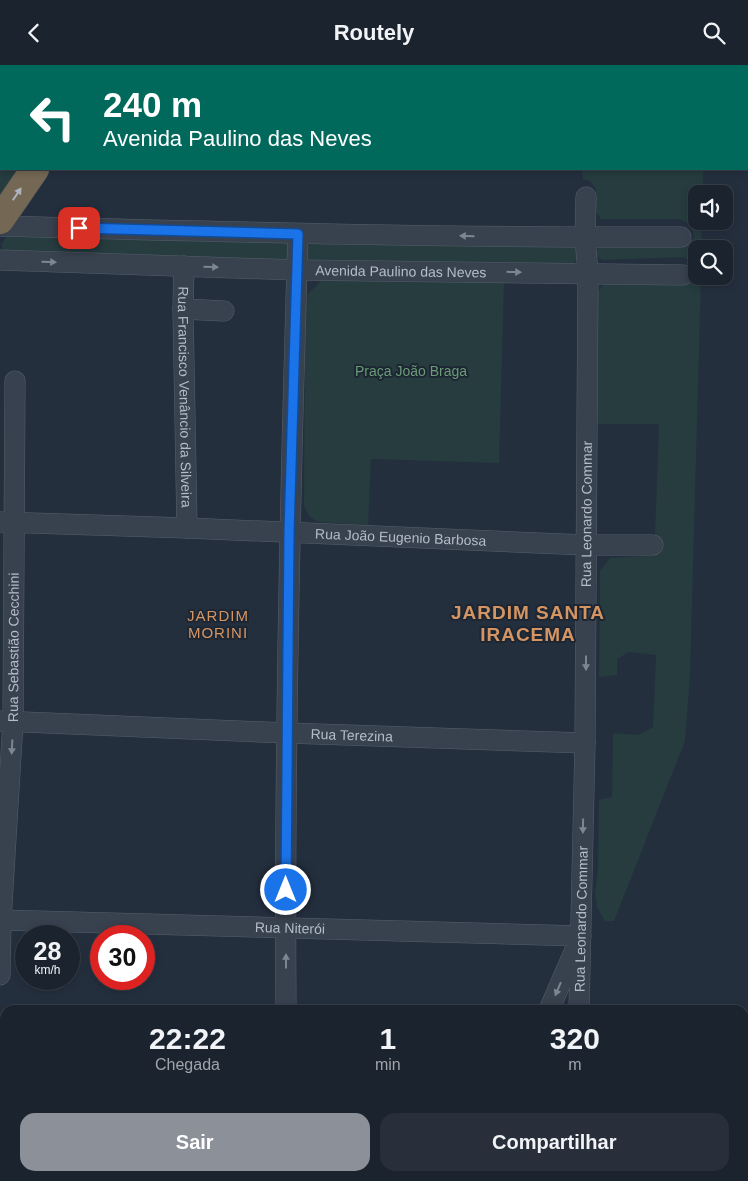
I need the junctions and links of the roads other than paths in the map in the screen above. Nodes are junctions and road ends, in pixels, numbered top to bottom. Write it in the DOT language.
graph roads {
  1 [pos="34,170"];
  2 [pos="586,197"];
  3 [pos="0,220"];
  4 [pos="0,226"];
  5 [pos="298,234"];
  6 [pos="586,237"];
  7 [pos="680,237"];
  8 [pos="0,260"];
  9 [pos="184,266"];
  10 [pos="296,270"];
  11 [pos="588,273"];
  12 [pos="683,275"];
  13 [pos="183,309"];
  14 [pos="224,311"];
  15 [pos="15,381"];
  16 [pos="7,523"];
  17 [pos="187,528"];
  18 [pos="289,533"];
  19 [pos="586,545"];
  20 [pos="653,545"];
  21 [pos="7,722"];
  22 [pos="287,733"];
  23 [pos="586,743"];
  24 [pos="1,920"];
  25 [pos="285,929"];
  26 [pos="581,936"];
  27 [pos="0,975"];
  28 [pos="286,1005"];
  29 [pos="551,1005"];
  30 [pos="579,1005"];
  3 -- 1 [label="highway, one-way"];
  2 -- 6 [label="street, Rua Leonardo Commar"];
  4 -- 5 [label="street"];
  6 -- 5 [label="street, one-way"];
  5 -- 10 [label="street"];
  6 -- 7 [label="street"];
  6 -- 11 [label="street, Rua Leonardo Commar"];
  8 -- 9 [label="street, Avenida Paulino das Neves, one-way"];
  9 -- 10 [label="street, Avenida Paulino das Neves, one-way"];
  9 -- 13 [label="street, Rua Francisco Venâncio da Silveira"];
  10 -- 11 [label="street, Avenida Paulino das Neves, one-way"];
  10 -- 18 [label="street"];
  11 -- 12 [label="street, Avenida Paulino das Neves"];
  11 -- 19 [label="street, Rua Leonardo Commar"];
  13 -- 14 [label="street"];
  13 -- 17 [label="street, Rua Francisco Venâncio da Silveira"];
  15 -- 16 [label="street, Rua Sebastião Cecchini"];
  16 -- 17 [label="street, Rua João Eugenio Barbosa"];
  16 -- 21 [label="street, Rua Sebastião Cecchini"];
  17 -- 18 [label="street, Rua João Eugenio Barbosa"];
  18 -- 19 [label="street, Rua João Eugenio Barbosa"];
  18 -- 22 [label="street"];
  19 -- 20 [label="street, Rua João Eugenio Barbosa"];
  19 -- 23 [label="street, Rua Leonardo Commar, one-way"];
  21 -- 22 [label="street, Rua Terezina"];
  21 -- 24 [label="street, Rua Sebastião Cecchini, one-way"];
  22 -- 23 [label="street, Rua Terezina"];
  22 -- 25 [label="street"];
  23 -- 26 [label="street, Rua Leonardo Commar, one-way"];
  24 -- 25 [label="street, Rua Niterói"];
  24 -- 27 [label="street, Rua Sebastião Cecchini"];
  25 -- 26 [label="street, Rua Niterói"];
  28 -- 25 [label="street, one-way"];
  26 -- 29 [label="street, one-way"];
  26 -- 30 [label="street, Rua Leonardo Commar"];
}
